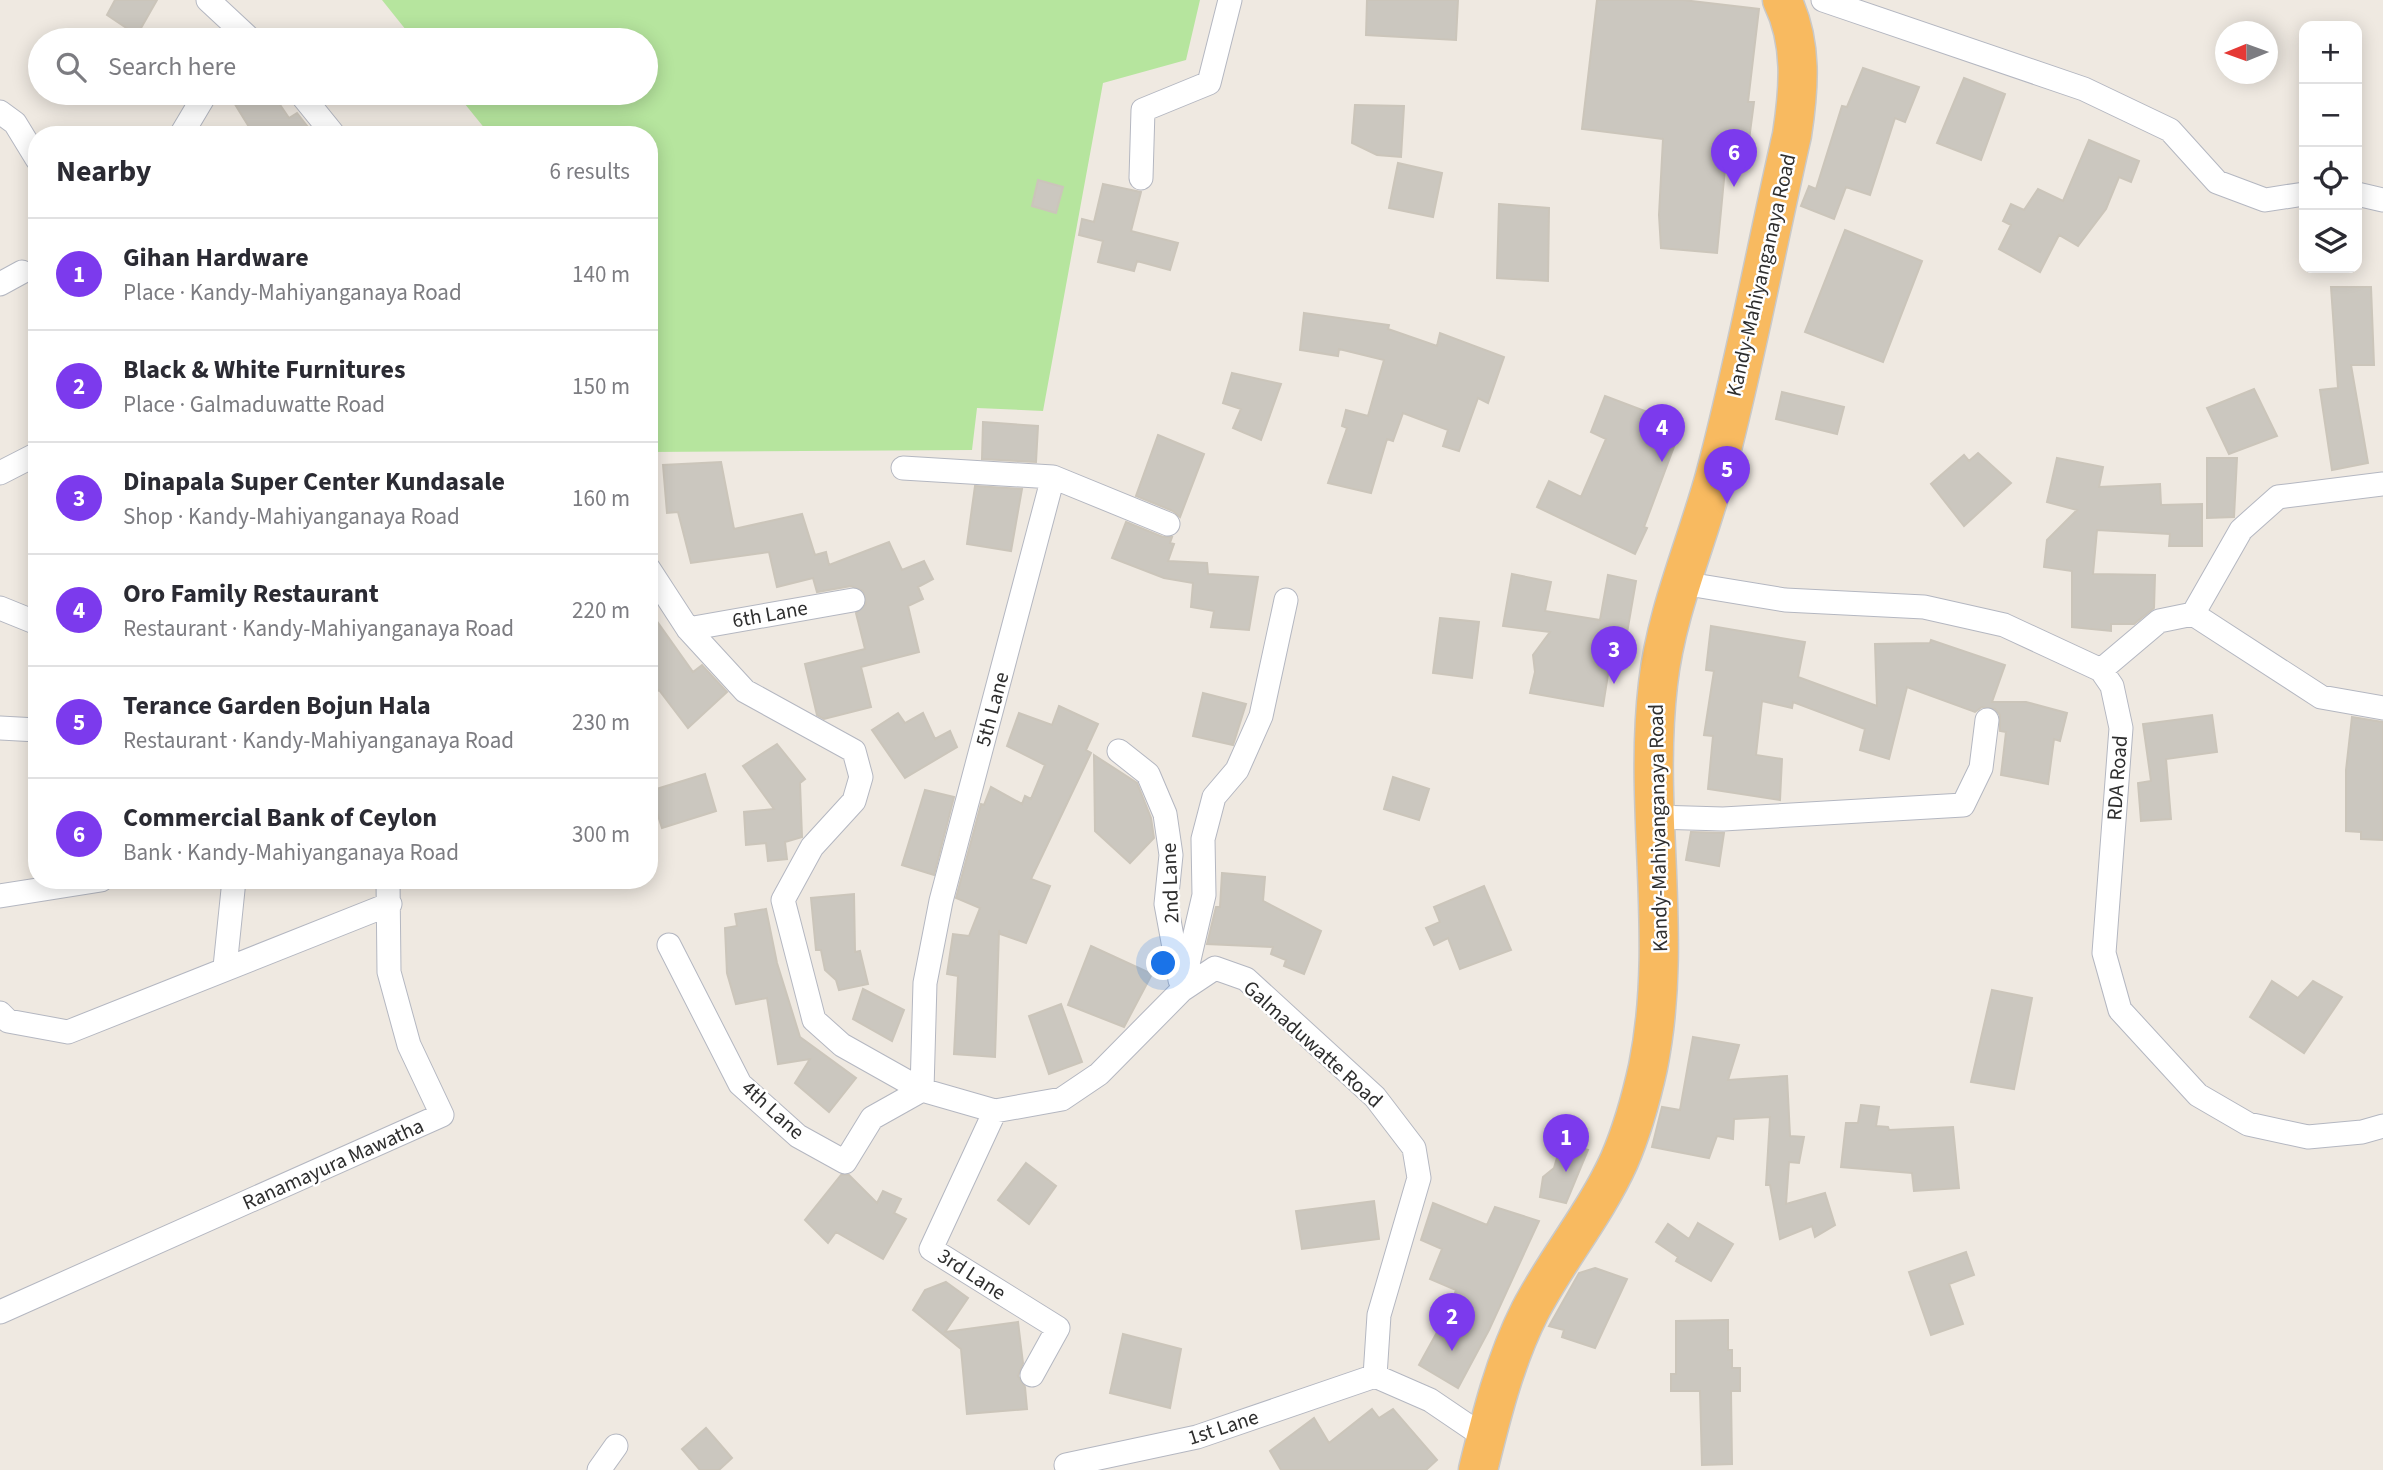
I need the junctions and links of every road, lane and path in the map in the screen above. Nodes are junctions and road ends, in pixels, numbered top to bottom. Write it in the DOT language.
graph roads {
  1 [pos="208,0"];
  2 [pos="1230,0"];
  3 [pos="1782,0"];
  4 [pos="1823,0"];
  5 [pos="234,28"];
  6 [pos="199,105"];
  7 [pos="310,105"];
  8 [pos="0,112"];
  9 [pos="186,126"];
  10 [pos="327,126"];
  11 [pos="28,144"];
  12 [pos="1141,178"];
  13 [pos="2299,195"];
  14 [pos="2362,195"];
  15 [pos="2383,200"];
  16 [pos="22,272"];
  17 [pos="0,284"];
  18 [pos="28,459"];
  19 [pos="903,468"];
  20 [pos="0,473"];
  21 [pos="1053,477"];
  22 [pos="2380,481"];
  23 [pos="1168,524"];
  24 [pos="658,583"];
  25 [pos="1682,583"];
  26 [pos="853,600"];
  27 [pos="1286,600"];
  28 [pos="0,608"];
  29 [pos="2193,614"];
  30 [pos="28,619"];
  31 [pos="688,629"];
  32 [pos="2101,670"];
  33 [pos="2383,708"];
  34 [pos="1987,720"];
  35 [pos="0,727"];
  36 [pos="28,729"];
  37 [pos="1119,751"];
  38 [pos="1655,817"];
  39 [pos="45,889"];
  40 [pos="233,889"];
  41 [pos="389,889"];
  42 [pos="0,896"];
  43 [pos="390,904"];
  44 [pos="669,945"];
  45 [pos="225,967"];
  46 [pos="1182,990"];
  47 [pos="0,1013"];
  48 [pos="922,1090"];
  49 [pos="995,1111"];
  50 [pos="2383,1126"];
  51 [pos="0,1312"];
  52 [pos="1032,1375"];
  53 [pos="1375,1376"];
  54 [pos="616,1446"];
  55 [pos="1482,1461"];
  56 [pos="1066,1465"];
  57 [pos="599,1470"];
  1 -- 5 [label="street"];
  2 -- 12 [label="street"];
  3 -- 25 [label="highway, Kandy-Mahiyanganaya Road"];
  4 -- 13 [label="street"];
  6 -- 9 [label="street"];
  7 -- 10 [label="street"];
  8 -- 11 [label="street"];
  14 -- 15 [label="street"];
  16 -- 17 [label="street"];
  18 -- 20 [label="street"];
  19 -- 21 [label="street"];
  21 -- 23 [label="street"];
  21 -- 48 [label="street, 5th Lane"];
  22 -- 29 [label="street"];
  24 -- 31 [label="street, Galmaduwatte Road"];
  25 -- 32 [label="street"];
  25 -- 38 [label="highway, Kandy-Mahiyanganaya Road"];
  26 -- 31 [label="street, 6th Lane"];
  27 -- 46 [label="street"];
  28 -- 30 [label="street"];
  29 -- 32 [label="street"];
  29 -- 33 [label="street"];
  31 -- 48 [label="street, Galmaduwatte Road"];
  32 -- 50 [label="street, RDA Road"];
  34 -- 38 [label="street"];
  35 -- 36 [label="street"];
  37 -- 46 [label="street, 2nd Lane"];
  38 -- 55 [label="highway, Kandy-Mahiyanganaya Road"];
  39 -- 42 [label="street"];
  40 -- 45 [label="street"];
  41 -- 43 [label="street, Ranamayura Mawatha"];
  43 -- 45 [label="street"];
  43 -- 51 [label="street, Ranamayura Mawatha"];
  44 -- 48 [label="street, 4th Lane"];
  45 -- 47 [label="street"];
  46 -- 49 [label="street, Galmaduwatte Road"];
  46 -- 53 [label="street, Galmaduwatte Road"];
  48 -- 49 [label="street, Galmaduwatte Road"];
  49 -- 52 [label="street, 3rd Lane"];
  53 -- 55 [label="street"];
  53 -- 56 [label="street, 1st Lane"];
  54 -- 57 [label="street"];
}
